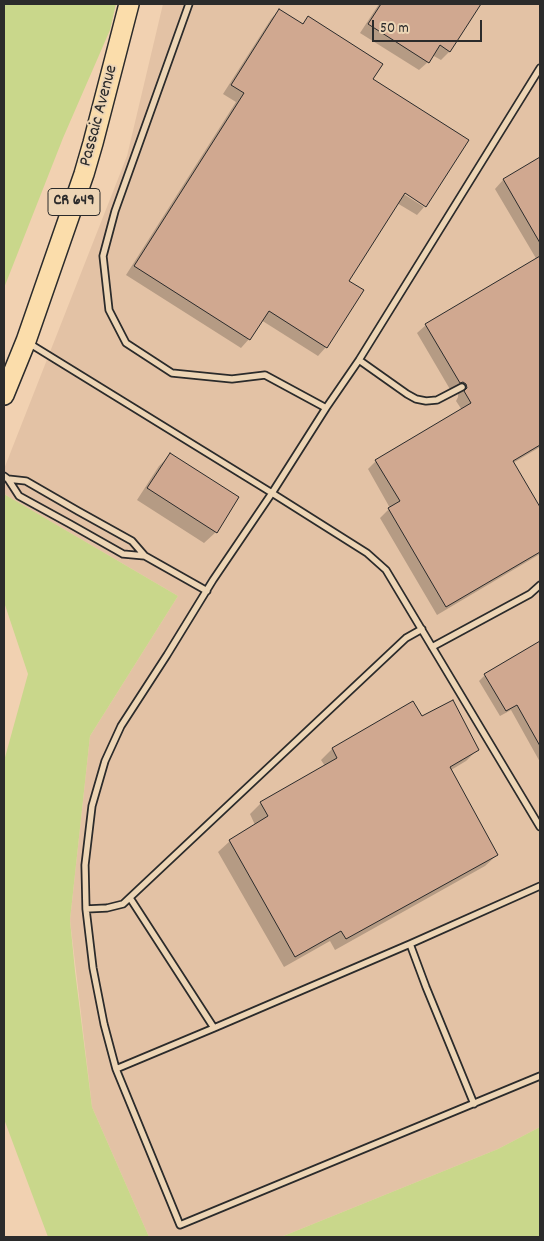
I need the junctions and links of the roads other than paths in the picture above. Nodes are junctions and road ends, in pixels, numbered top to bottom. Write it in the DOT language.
graph roads {
  1 [pos="129,4"];
  2 [pos="189,4"];
  3 [pos="540,68"];
  4 [pos="26,341"];
  5 [pos="359,360"];
  6 [pos="462,387"];
  7 [pos="4,395"];
  8 [pos="326,408"];
  9 [pos="6,478"];
  10 [pos="272,493"];
  11 [pos="145,556"];
  12 [pos="540,585"];
  13 [pos="207,591"];
  14 [pos="422,629"];
  15 [pos="432,647"];
  16 [pos="540,827"];
  17 [pos="540,886"];
  18 [pos="130,898"];
  19 [pos="86,909"];
  20 [pos="410,944"];
  21 [pos="214,1028"];
  22 [pos="116,1069"];
  23 [pos="540,1076"];
  24 [pos="474,1104"];
  1 -- 4 [label="main road, Passaic Avenue / CR 649"];
  2 -- 8 [label="lane"];
  3 -- 5 [label="lane"];
  4 -- 7 [label="main road, Passaic Avenue / CR 649"];
  4 -- 10 [label="lane"];
  5 -- 6 [label="lane"];
  5 -- 8 [label="lane"];
  8 -- 10 [label="lane"];
  9 -- 11 [label="lane"];
  9 -- 11 [label="lane"];
  10 -- 13 [label="lane"];
  10 -- 14 [label="lane"];
  11 -- 13 [label="lane"];
  12 -- 15 [label="lane"];
  13 -- 19 [label="lane"];
  14 -- 15 [label="lane"];
  14 -- 18 [label="lane"];
  15 -- 16 [label="lane"];
  17 -- 20 [label="lane"];
  18 -- 19 [label="lane"];
  18 -- 21 [label="lane"];
  19 -- 22 [label="lane"];
  20 -- 21 [label="lane"];
  20 -- 24 [label="lane"];
  21 -- 22 [label="lane"];
  22 -- 24 [label="lane"];
  23 -- 24 [label="lane"];
}
